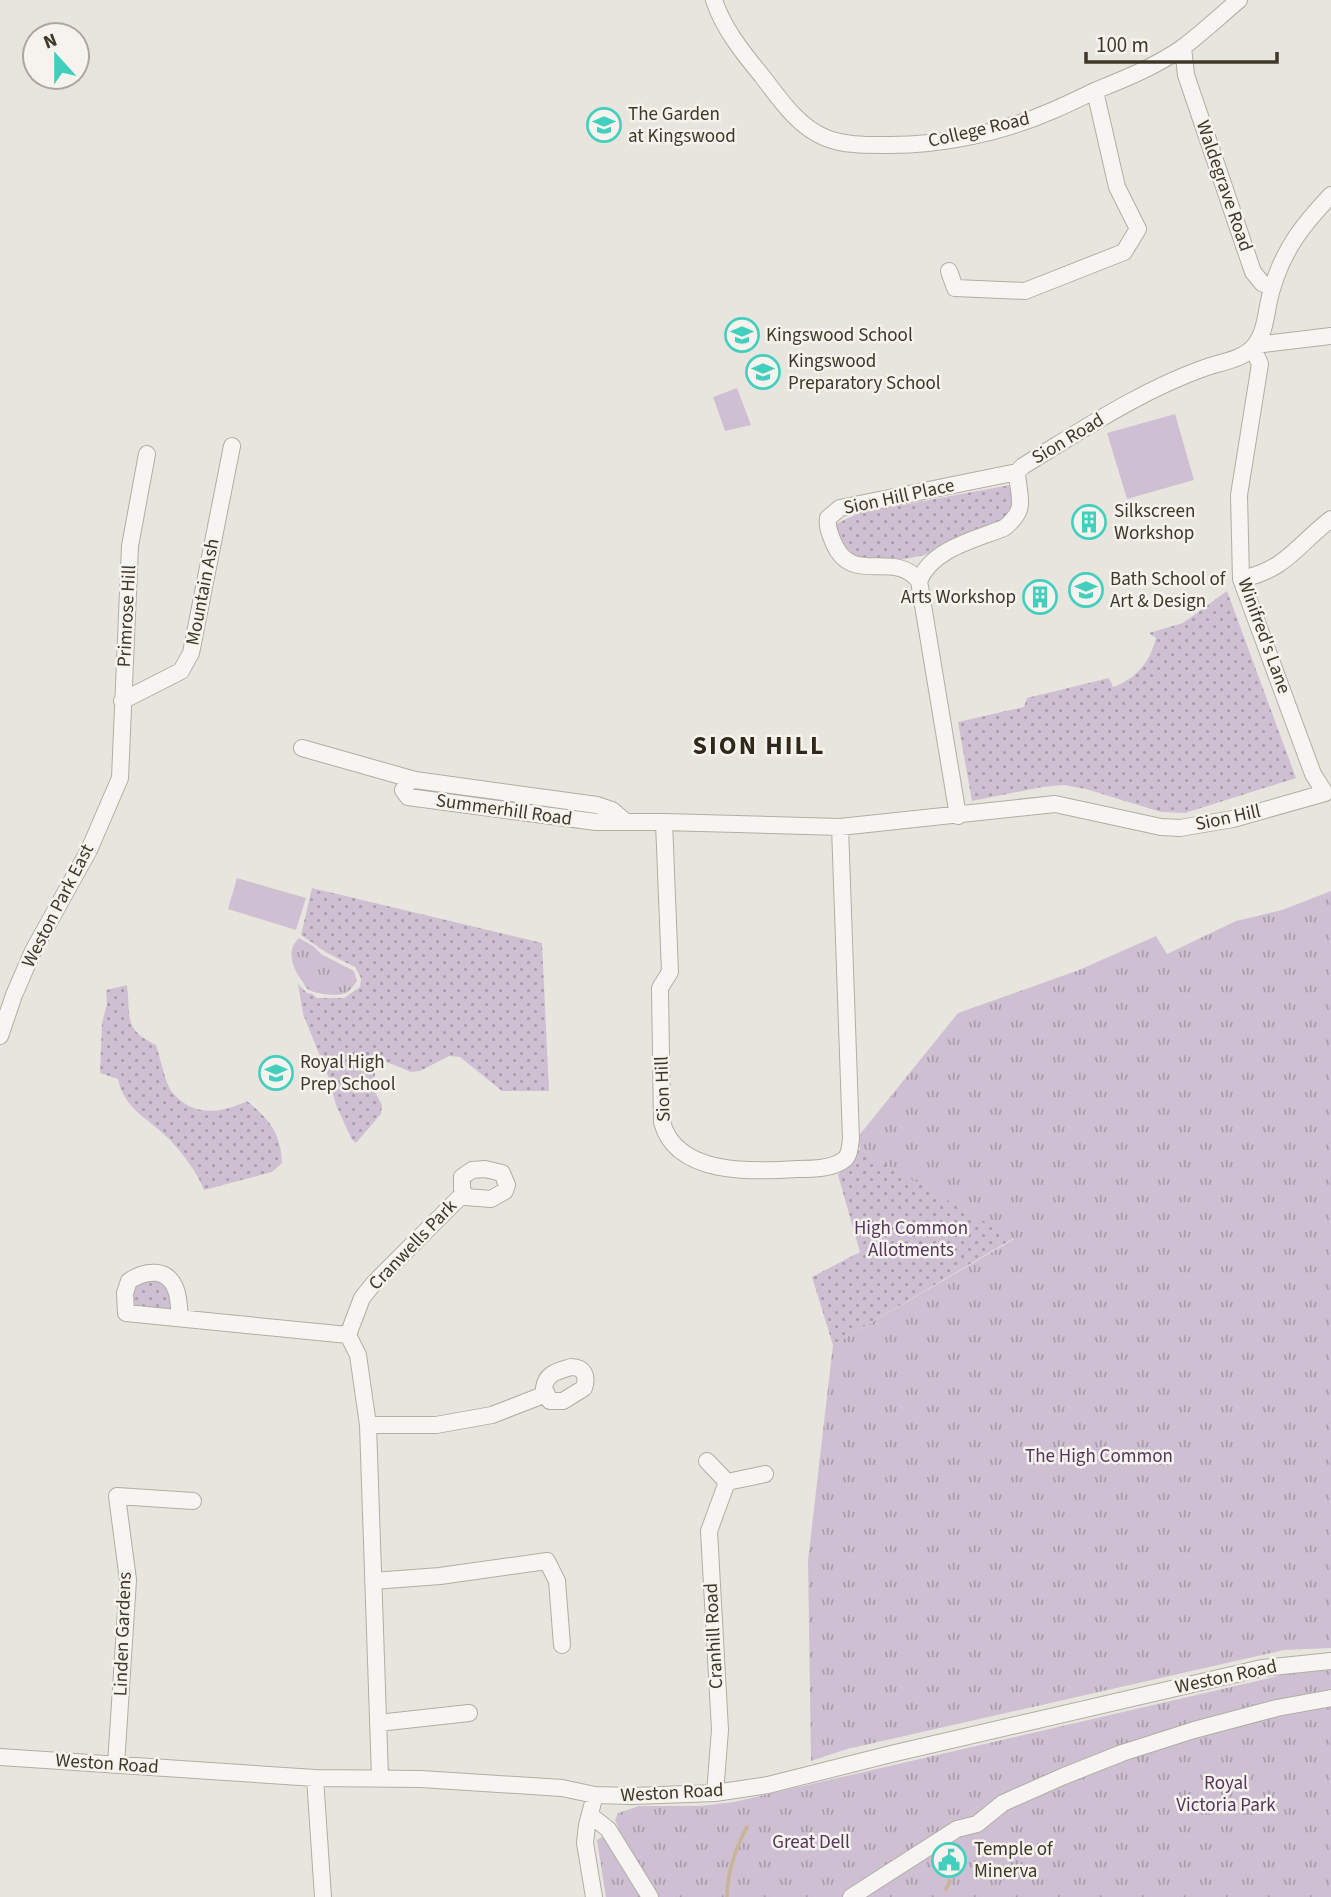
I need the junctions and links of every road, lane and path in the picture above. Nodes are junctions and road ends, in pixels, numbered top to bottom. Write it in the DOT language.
graph roads {
  1 [pos="714,0"];
  2 [pos="1239,0"];
  3 [pos="1183,47"];
  4 [pos="1165,58"];
  5 [pos="1186,75"];
  6 [pos="1095,91"];
  7 [pos="1331,195"];
  8 [pos="949,271"];
  9 [pos="1272,288"];
  10 [pos="1331,336"];
  11 [pos="1254,347"];
  12 [pos="232,446"];
  13 [pos="147,454"];
  14 [pos="1017,472"];
  15 [pos="1331,519"];
  16 [pos="1241,579"];
  17 [pos="919,581"];
  18 [pos="122,701"];
  19 [pos="302,748"];
  20 [pos="120,778"];
  21 [pos="1329,793"];
  22 [pos="958,816"];
  23 [pos="664,822"];
  24 [pos="840,827"];
  25 [pos="0,1036"];
  26 [pos="463,1194"];
  27 [pos="180,1318"];
  28 [pos="348,1335"];
  29 [pos="546,1394"];
  30 [pos="368,1425"];
  31 [pos="707,1461"];
  32 [pos="765,1474"];
  33 [pos="727,1482"];
  34 [pos="193,1501"];
  35 [pos="373,1581"];
  36 [pos="562,1645"];
  37 [pos="1331,1661"];
  38 [pos="1331,1698"];
  39 [pos="469,1713"];
  40 [pos="378,1723"];
  41 [pos="0,1757"];
  42 [pos="116,1765"];
  43 [pos="380,1777"];
  44 [pos="315,1778"];
  45 [pos="715,1793"];
  46 [pos="595,1795"];
  47 [pos="590,1815"];
  48 [pos="323,1897"];
  49 [pos="594,1897"];
  50 [pos="650,1897"];
  51 [pos="851,1897"];
  1 -- 6 [label="street, College Road"];
  2 -- 3 [label="street, College Road"];
  3 -- 4 [label="street, College Road"];
  3 -- 5 [label="street, Waldegrave Road"];
  4 -- 5 [label="street"];
  4 -- 6 [label="street, College Road"];
  5 -- 9 [label="street, Waldegrave Road"];
  6 -- 8 [label="street"];
  7 -- 9 [label="street"];
  9 -- 11 [label="street"];
  10 -- 11 [label="street, Sion Road"];
  11 -- 14 [label="street, Sion Road"];
  11 -- 16 [label="street, Winifred's Lane"];
  12 -- 18 [label="street, Mountain Ash"];
  13 -- 18 [label="street, Primrose Hill"];
  14 -- 17 [label="street, Sion Road"];
  14 -- 17 [label="street, Sion Hill Place"];
  15 -- 16 [label="street"];
  16 -- 21 [label="street, Winifred's Lane"];
  17 -- 22 [label="street"];
  18 -- 20 [label="street, Primrose Hill"];
  19 -- 23 [label="street, Summerhill Road"];
  20 -- 25 [label="street, Weston Park East"];
  21 -- 22 [label="street, Sion Hill"];
  22 -- 24 [label="street, Sion Hill"];
  23 -- 24 [label="street, Sion Hill"];
  23 -- 24 [label="street, Sion Hill"];
  26 -- 28 [label="street, Cranwells Park"];
  27 -- 28 [label="street"];
  28 -- 30 [label="street"];
  29 -- 30 [label="street"];
  30 -- 35 [label="street"];
  31 -- 33 [label="street"];
  32 -- 33 [label="street"];
  33 -- 45 [label="street, Cranhill Road"];
  34 -- 42 [label="street, Linden Gardens"];
  35 -- 36 [label="street"];
  35 -- 40 [label="street"];
  37 -- 45 [label="street, Weston Road"];
  38 -- 51 [label="street"];
  39 -- 40 [label="street"];
  40 -- 43 [label="street"];
  41 -- 42 [label="street, Weston Road"];
  42 -- 44 [label="street, Weston Road"];
  43 -- 44 [label="street, Weston Road"];
  43 -- 46 [label="street, Weston Road"];
  44 -- 48 [label="street"];
  45 -- 46 [label="street, Weston Road"];
  46 -- 47 [label="street"];
  47 -- 49 [label="street"];
  47 -- 50 [label="street"];
}
